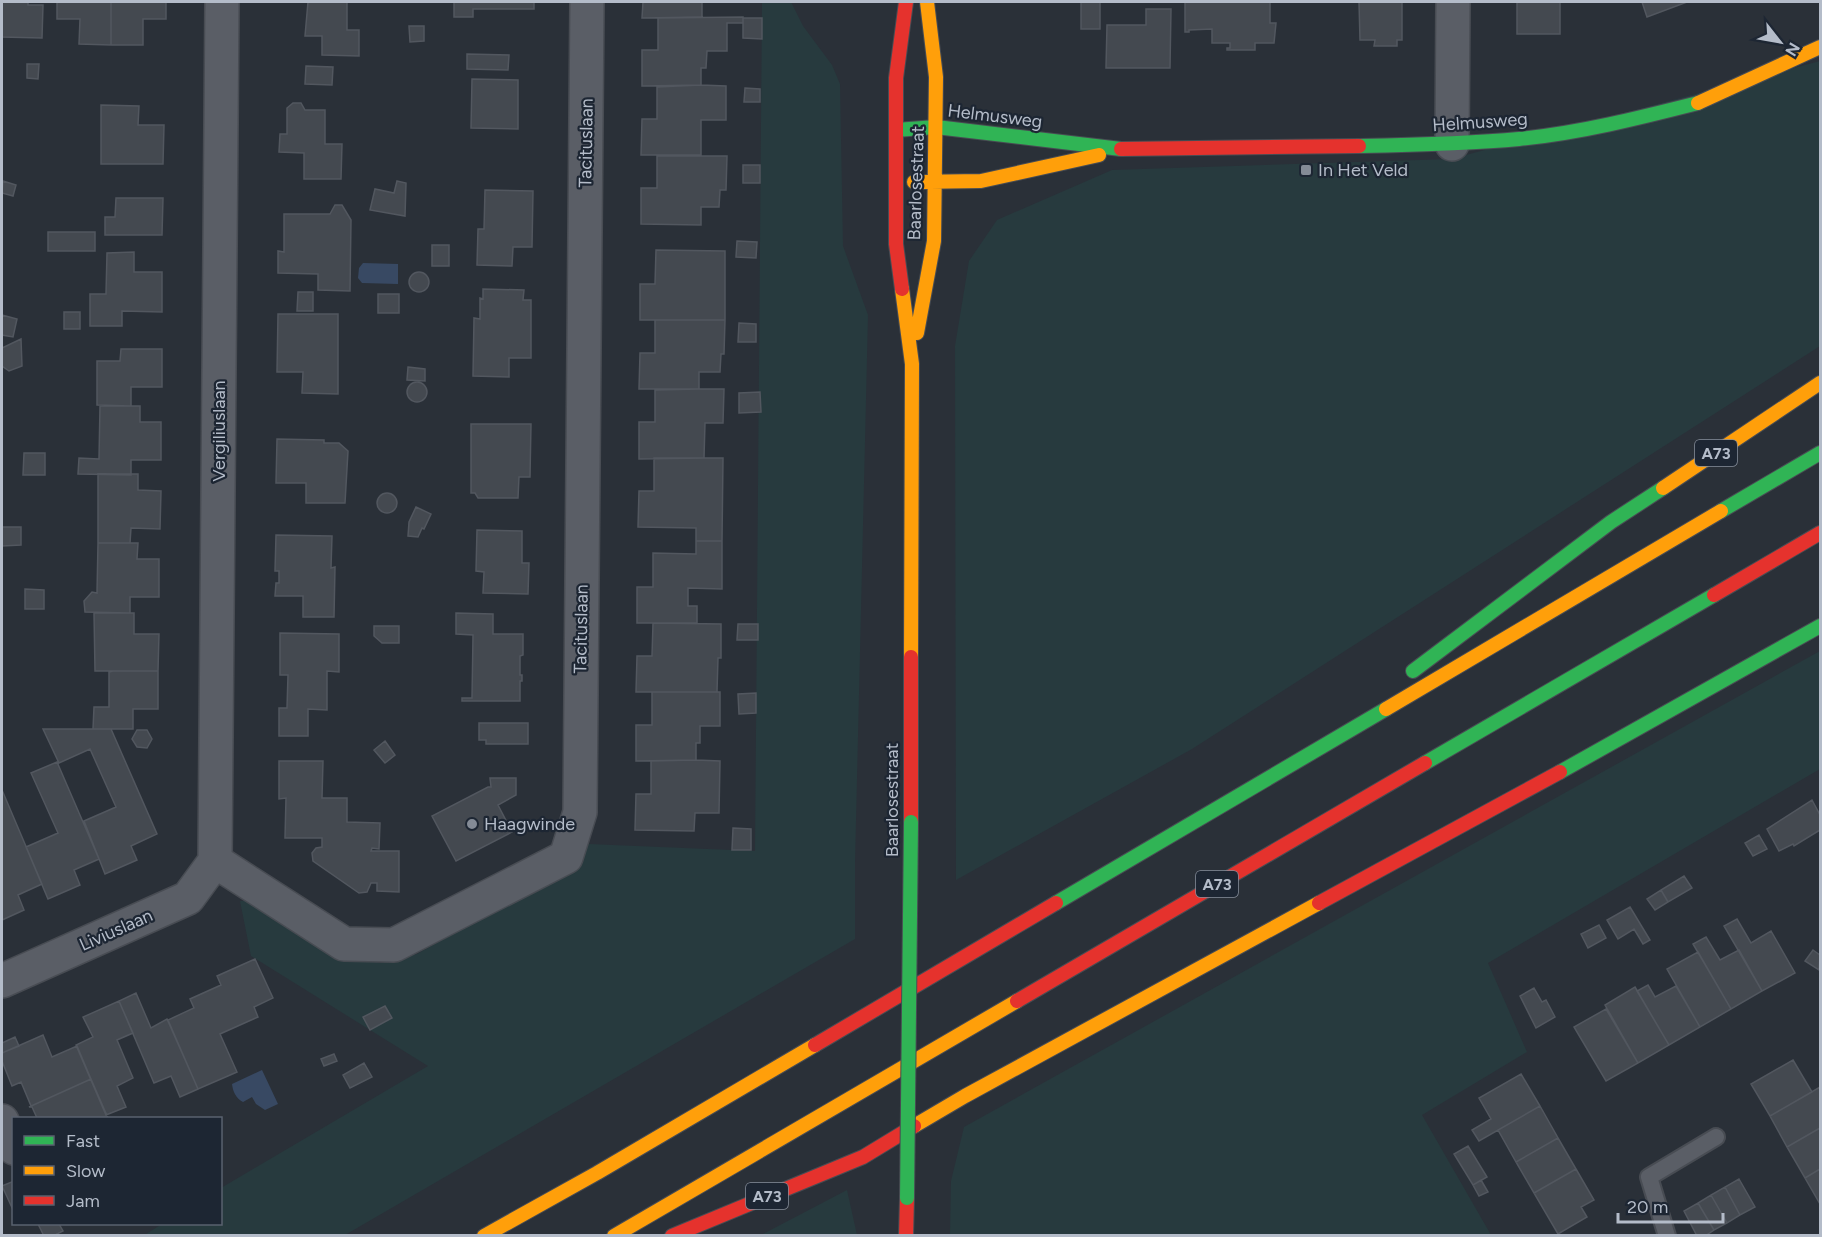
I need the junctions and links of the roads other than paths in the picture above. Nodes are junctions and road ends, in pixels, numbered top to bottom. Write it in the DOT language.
graph roads {
  1 [pos="222,2"];
  2 [pos="587,2"];
  3 [pos="906,2"];
  4 [pos="927,2"];
  5 [pos="1452,2"];
  6 [pos="1821,47"];
  7 [pos="936,127"];
  8 [pos="896,130"];
  9 [pos="1452,144"];
  10 [pos="1126,150"];
  11 [pos="897,182"];
  12 [pos="935,182"];
  13 [pos="912,364"];
  14 [pos="1821,383"];
  15 [pos="1821,453"];
  16 [pos="1821,533"];
  17 [pos="1821,626"];
  18 [pos="1403,679"];
  19 [pos="1375,700"];
  20 [pos="1290,764"];
  21 [pos="215,861"];
  22 [pos="2,981"];
  23 [pos="2,1121"];
  24 [pos="1716,1137"];
  25 [pos="12,1144"];
  26 [pos="484,1236"];
  27 [pos="614,1236"];
  28 [pos="672,1236"];
  29 [pos="906,1236"];
  30 [pos="1667,1236"];
  1 -- 21 [label="street, Vergiliuslaan"];
  2 -- 21 [label="street, Tacituslaan"];
  3 -- 8 [label="main road, Baarlosestraat"];
  4 -- 7 [label="main road, Baarlosestraat"];
  5 -- 9 [label="street"];
  6 -- 9 [label="main road, Helmusweg"];
  7 -- 8 [label="main road, Helmusweg"];
  7 -- 10 [label="main road, Helmusweg"];
  7 -- 12 [label="main road, Baarlosestraat"];
  8 -- 11 [label="main road, Baarlosestraat"];
  9 -- 10 [label="main road, Helmusweg"];
  10 -- 12 [label="main road, Helmusweg"];
  11 -- 12 [label="main road, Helmusweg"];
  11 -- 13 [label="main road, Baarlosestraat"];
  12 -- 13 [label="main road, Baarlosestraat"];
  13 -- 29 [label="main road, Baarlosestraat, bridge"];
  14 -- 18 [label="main road, A73"];
  15 -- 20 [label="main road"];
  16 -- 27 [label="main road, A73"];
  17 -- 28 [label="main road, A73"];
  19 -- 20 [label="main road"];
  20 -- 26 [label="main road"];
  21 -- 22 [label="street, Liviuslaan"];
  23 -- 25 [label="street"];
  24 -- 30 [label="lane"];
}
